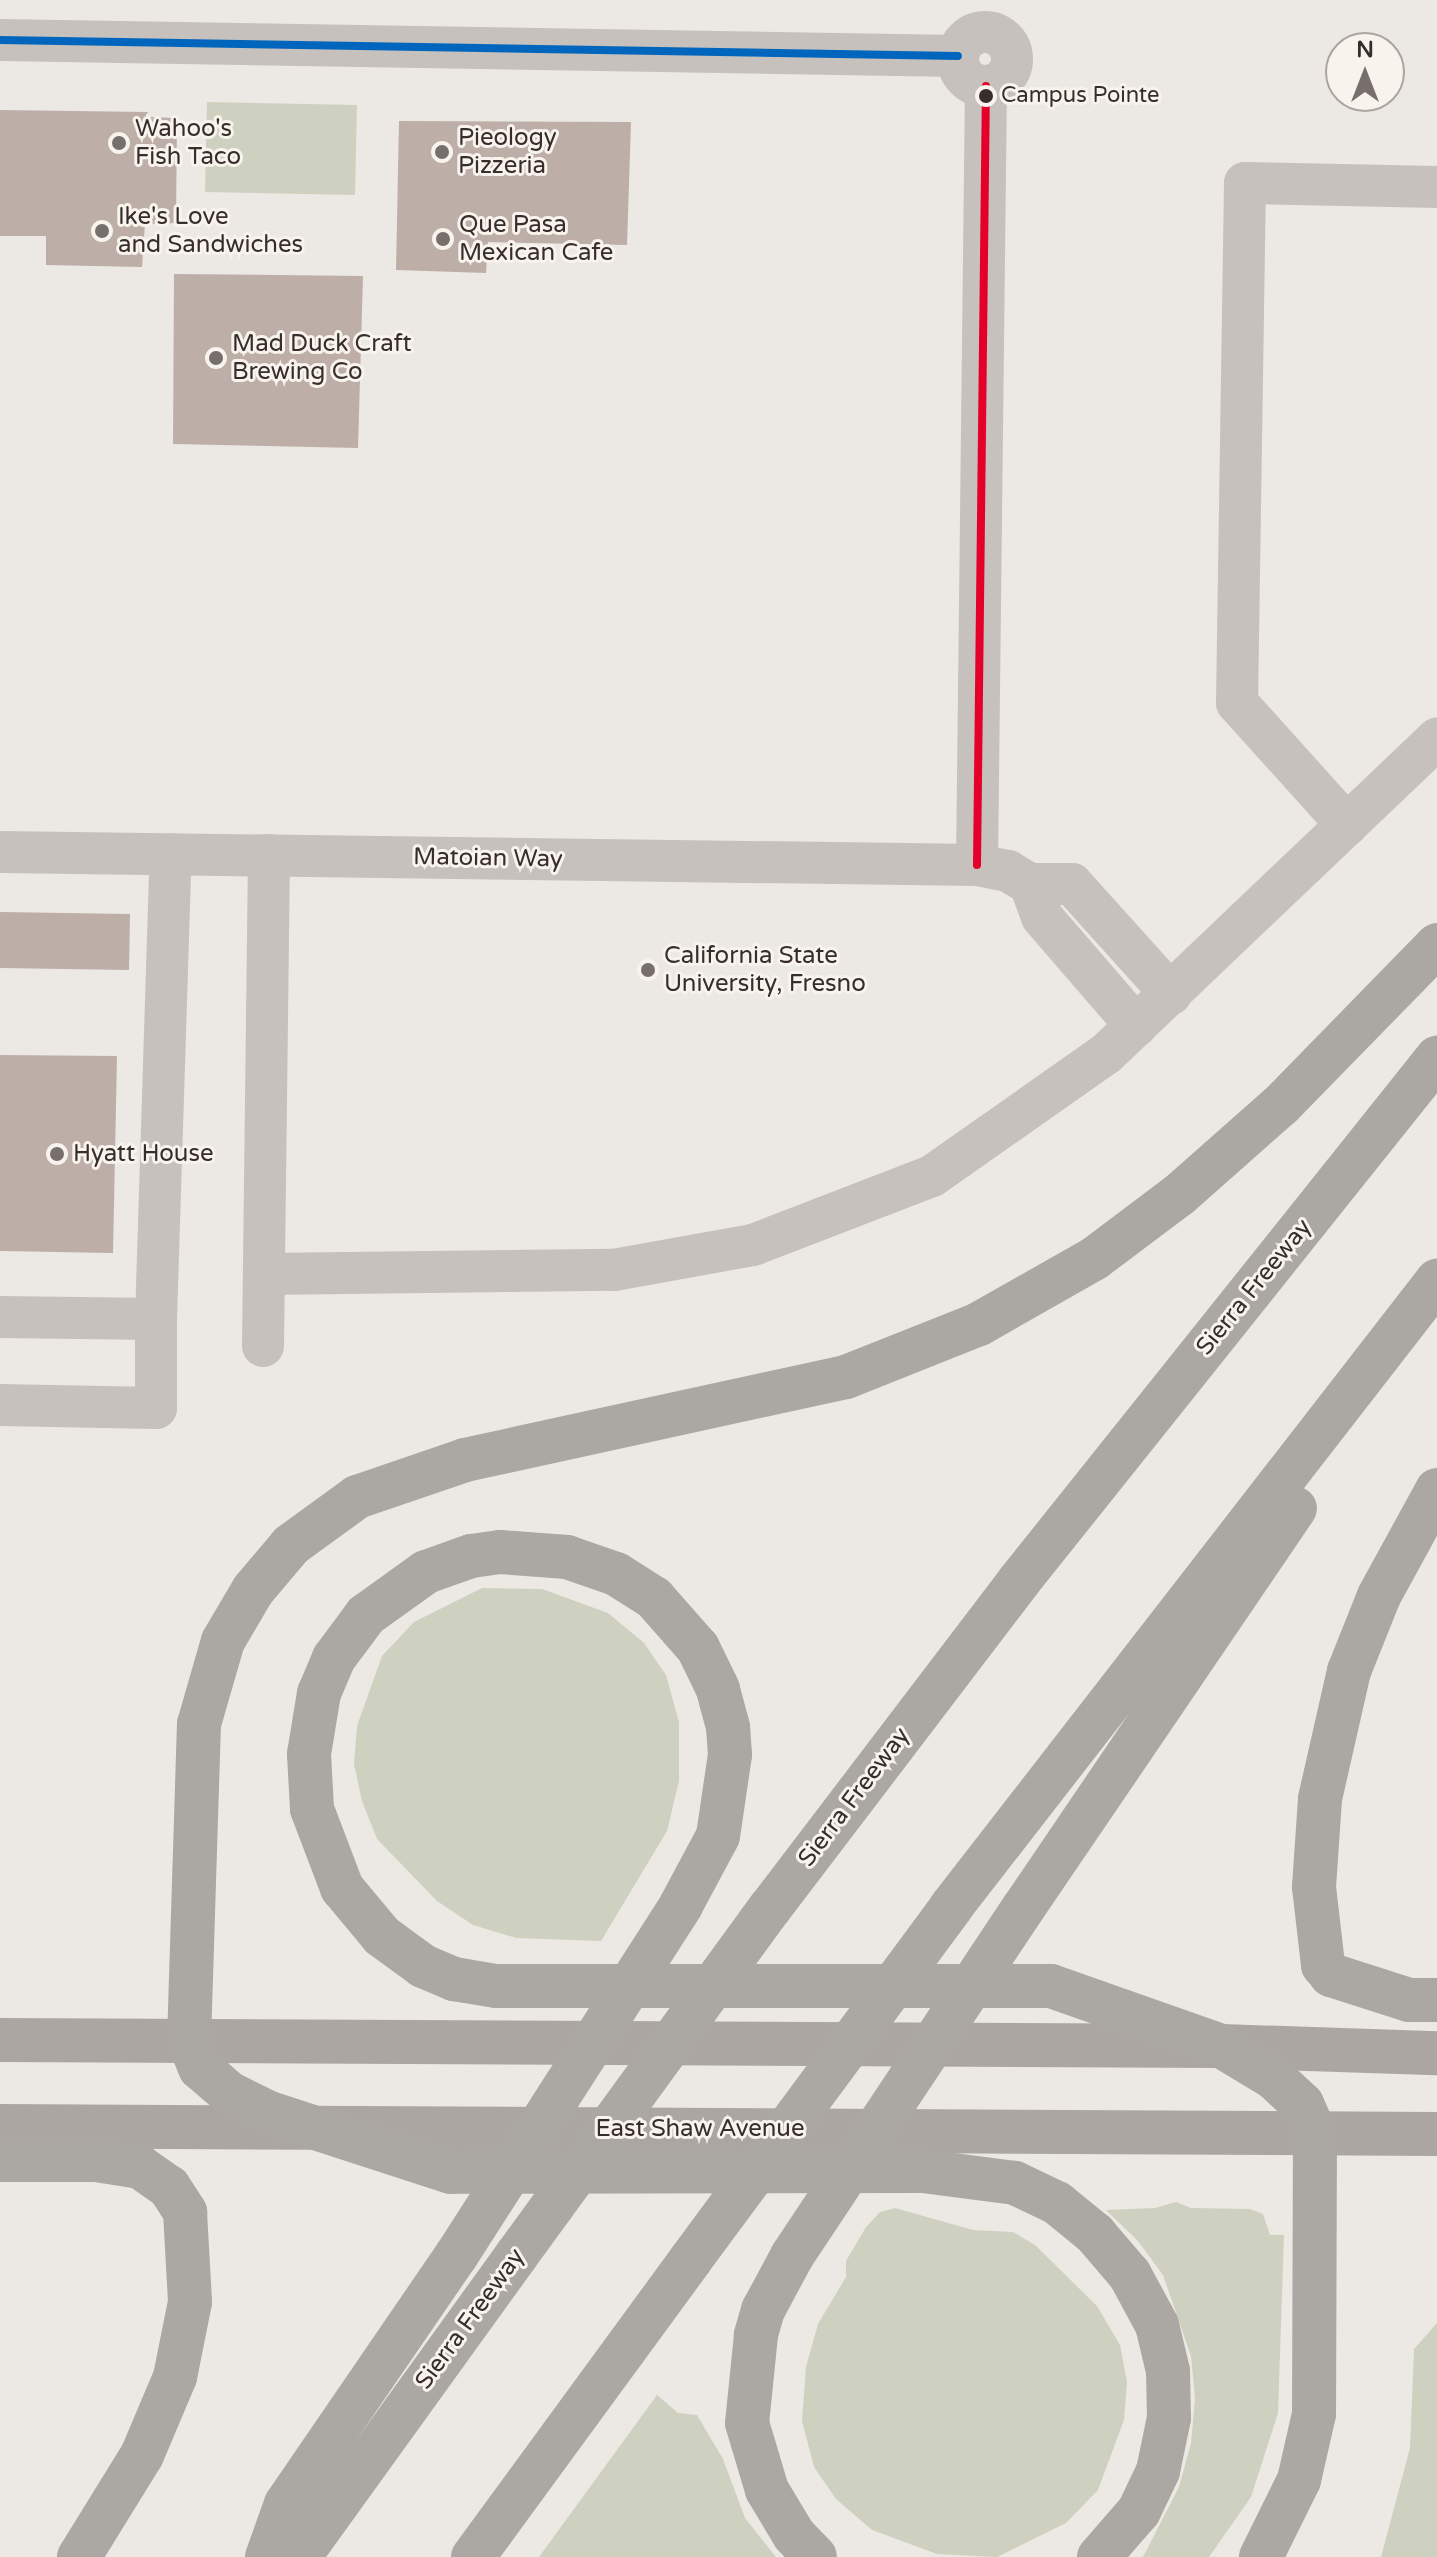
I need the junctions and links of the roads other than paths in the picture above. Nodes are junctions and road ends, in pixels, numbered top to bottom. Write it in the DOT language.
graph roads {
  1 [pos="978,29"];
  2 [pos="0,40"];
  3 [pos="1437,187"];
  4 [pos="1437,739"];
  5 [pos="1347,825"];
  6 [pos="0,852"];
  7 [pos="171,854"];
  8 [pos="269,855"];
  9 [pos="977,865"];
  10 [pos="1030,884"];
  11 [pos="1437,945"];
  12 [pos="1171,994"];
  13 [pos="1136,1026"];
  14 [pos="1437,1058"];
  15 [pos="264,1274"];
  16 [pos="1437,1281"];
  17 [pos="1437,1299"];
  18 [pos="0,1317"];
  19 [pos="156,1319"];
  20 [pos="263,1346"];
  21 [pos="0,1405"];
  22 [pos="1437,1490"];
  23 [pos="1437,2000"];
  24 [pos="0,2040"];
  25 [pos="189,2041"];
  26 [pos="1221,2046"];
  27 [pos="1437,2053"];
  28 [pos="0,2126"];
  29 [pos="304,2126"];
  30 [pos="1315,2133"];
  31 [pos="1419,2134"];
  32 [pos="0,2160"];
  33 [pos="79,2557"];
  34 [pos="267,2557"];
  35 [pos="299,2557"];
  36 [pos="473,2557"];
  37 [pos="815,2557"];
  38 [pos="1099,2557"];
  39 [pos="1261,2557"];
  1 -- 2 [label="street"];
  1 -- 9 [label="street"];
  3 -- 5 [label="street"];
  4 -- 5 [label="street"];
  5 -- 12 [label="street"];
  6 -- 7 [label="street, Matoian Way"];
  7 -- 8 [label="street, Matoian Way"];
  7 -- 19 [label="street"];
  8 -- 9 [label="street, Matoian Way"];
  8 -- 15 [label="street"];
  9 -- 10 [label="street, Matoian Way"];
  10 -- 12 [label="street"];
  10 -- 13 [label="street"];
  11 -- 25 [label="highway"];
  12 -- 13 [label="street"];
  13 -- 15 [label="street"];
  14 -- 35 [label="highway, Sierra Freeway, bridge"];
  15 -- 20 [label="street"];
  16 -- 36 [label="highway, bridge"];
  17 -- 37 [label="highway, bridge"];
  18 -- 19 [label="street"];
  19 -- 21 [label="street"];
  22 -- 23 [label="highway"];
  24 -- 25 [label="main road"];
  25 -- 26 [label="main road"];
  25 -- 29 [label="highway"];
  26 -- 27 [label="main road"];
  26 -- 30 [label="highway"];
  26 -- 34 [label="highway, bridge"];
  28 -- 29 [label="main road, East Shaw Avenue"];
  29 -- 30 [label="main road, East Shaw Avenue"];
  29 -- 38 [label="highway"];
  30 -- 31 [label="main road, East Shaw Avenue"];
  30 -- 39 [label="highway"];
  32 -- 33 [label="highway"];
}
